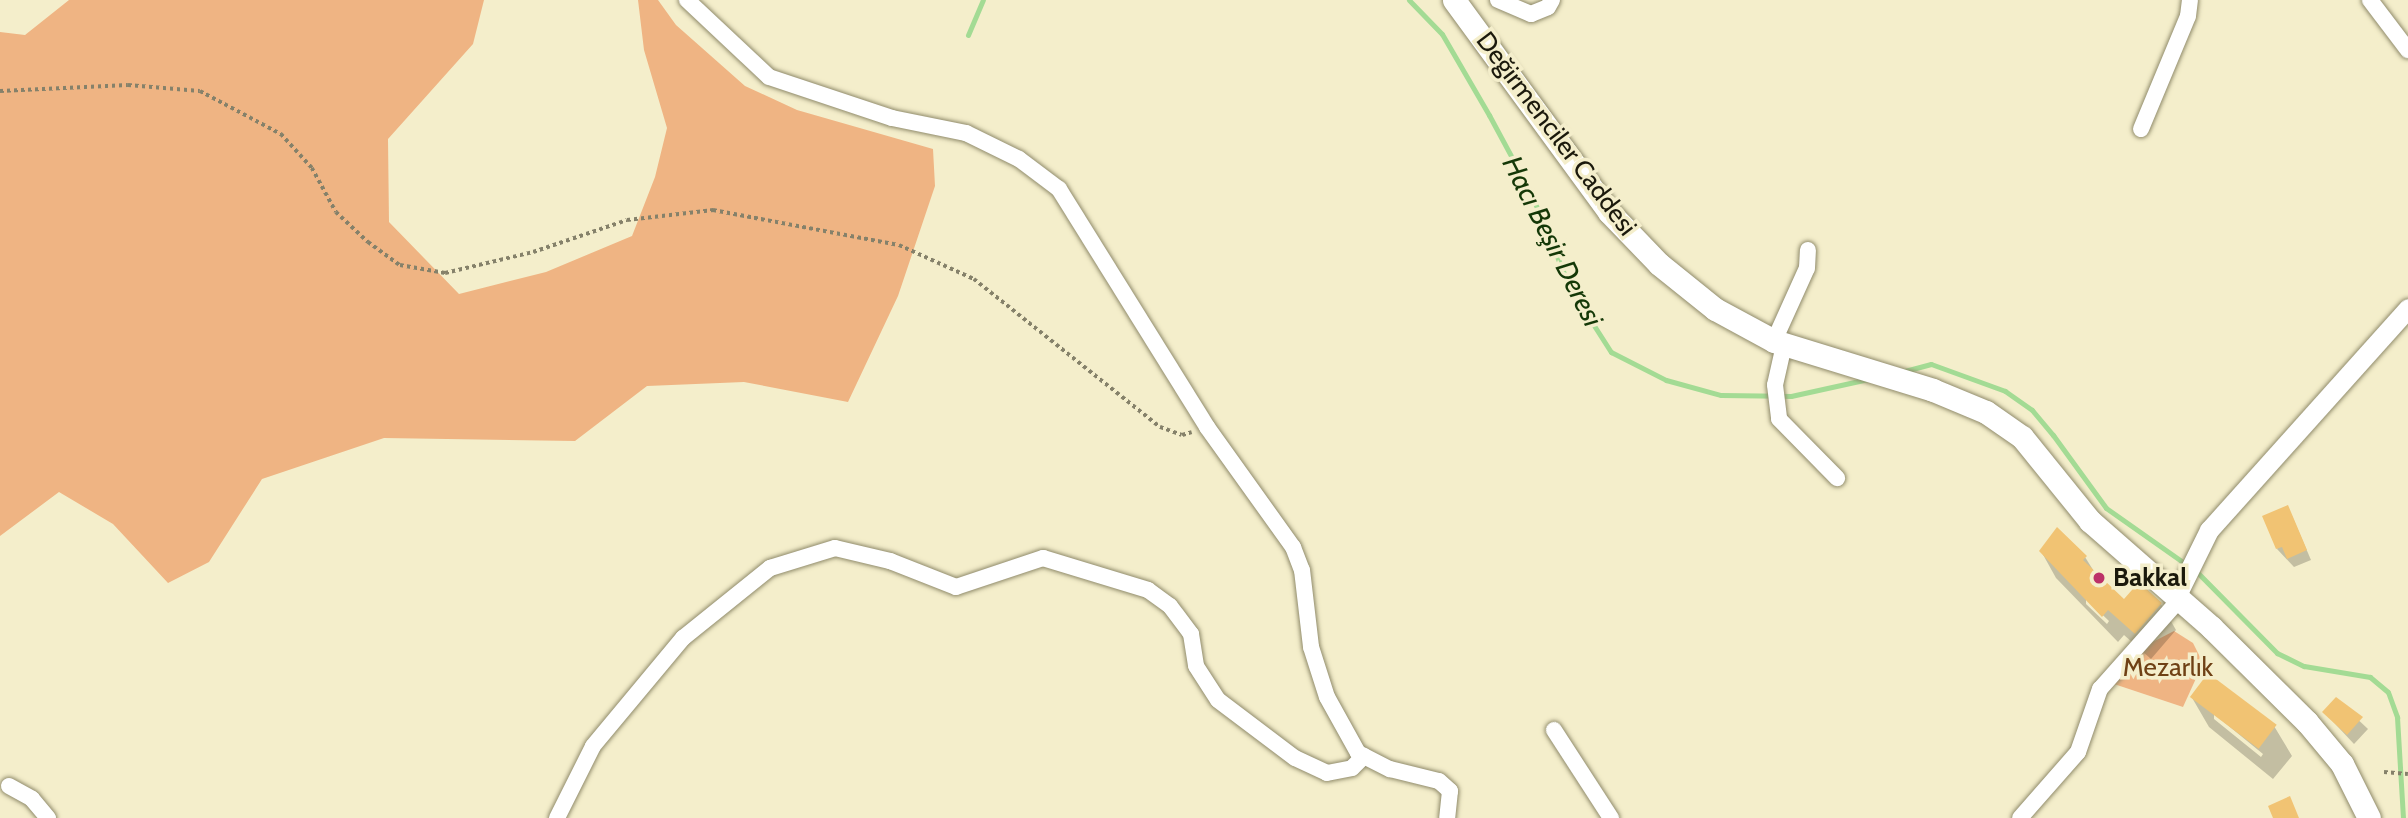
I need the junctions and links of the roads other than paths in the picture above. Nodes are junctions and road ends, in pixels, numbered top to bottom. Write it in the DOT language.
graph roads {
  1 [pos="687,0"];
  2 [pos="1454,0"];
  3 [pos="1498,0"];
  4 [pos="1552,0"];
  5 [pos="2190,0"];
  6 [pos="2370,0"];
  7 [pos="2408,50"];
  8 [pos="2141,128"];
  9 [pos="1808,250"];
  10 [pos="2408,308"];
  11 [pos="1779,343"];
  12 [pos="1837,478"];
  13 [pos="2179,592"];
  14 [pos="1554,730"];
  15 [pos="1364,757"];
  16 [pos="4,784"];
  17 [pos="34,818"];
  18 [pos="48,818"];
  19 [pos="557,818"];
  20 [pos="1447,818"];
  21 [pos="1611,818"];
  22 [pos="2020,818"];
  23 [pos="2369,818"];
  1 -- 15 [label="street"];
  2 -- 11 [label="main road, Değirmenciler Caddesi"];
  3 -- 4 [label="street"];
  5 -- 8 [label="street"];
  6 -- 7 [label="street"];
  9 -- 11 [label="street"];
  10 -- 13 [label="street"];
  11 -- 12 [label="street"];
  11 -- 13 [label="main road, Değirmenciler Caddesi"];
  13 -- 22 [label="street"];
  13 -- 23 [label="main road, Değirmenciler Caddesi"];
  14 -- 21 [label="street"];
  15 -- 19 [label="street"];
  15 -- 20 [label="street"];
  16 -- 17 [label="street"];
  16 -- 18 [label="street"];
}
